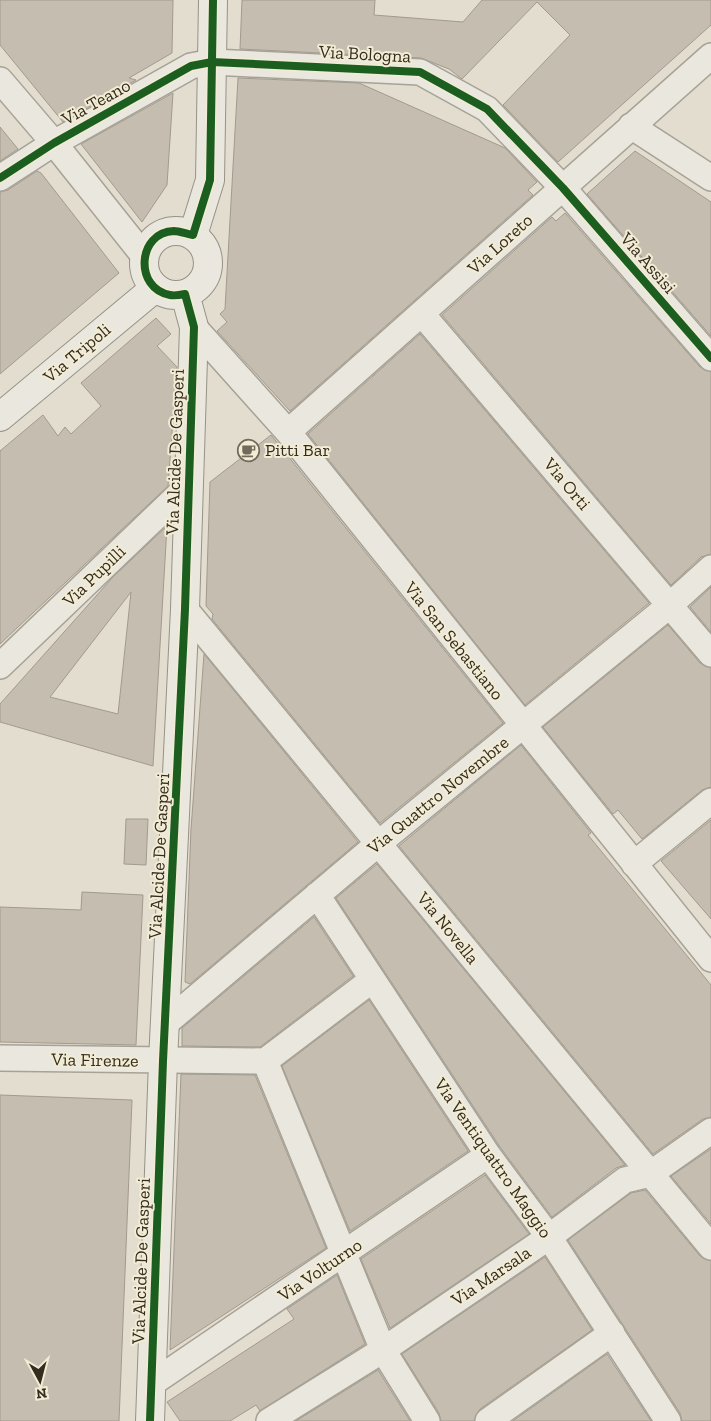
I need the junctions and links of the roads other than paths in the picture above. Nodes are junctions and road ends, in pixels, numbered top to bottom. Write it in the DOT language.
graph roads {
  1 [pos="213,0"];
  2 [pos="711,56"];
  3 [pos="212,62"];
  4 [pos="0,80"];
  5 [pos="630,126"];
  6 [pos="54,143"];
  7 [pos="0,178"];
  8 [pos="711,178"];
  9 [pos="563,188"];
  10 [pos="193,235"];
  11 [pos="144,256"];
  12 [pos="155,288"];
  13 [pos="185,294"];
  14 [pos="422,314"];
  15 [pos="194,327"];
  16 [pos="711,358"];
  17 [pos="0,417"];
  18 [pos="288,432"];
  19 [pos="188,486"];
  20 [pos="711,568"];
  21 [pos="670,605"];
  22 [pos="185,609"];
  23 [pos="711,654"];
  24 [pos="0,666"];
  25 [pos="522,726"];
  26 [pos="711,801"];
  27 [pos="379,843"];
  28 [pos="634,864"];
  29 [pos="317,895"];
  30 [pos="711,959"];
  31 [pos="372,980"];
  32 [pos="166,1023"];
  33 [pos="0,1058"];
  34 [pos="163,1061"];
  35 [pos="265,1061"];
  36 [pos="711,1131"];
  37 [pos="488,1155"];
  38 [pos="650,1174"];
  39 [pos="549,1237"];
  40 [pos="711,1247"];
  41 [pos="343,1254"];
  42 [pos="612,1333"];
  43 [pos="383,1350"];
  44 [pos="151,1384"];
  45 [pos="150,1421"];
  46 [pos="269,1421"];
  47 [pos="427,1421"];
  48 [pos="488,1421"];
  49 [pos="668,1421"];
  1 -- 3 [label="street"];
  2 -- 5 [label="street, Via Loreto"];
  3 -- 6 [label="street, Via Teano"];
  3 -- 9 [label="street, Via Bologna"];
  3 -- 10 [label="street"];
  4 -- 6 [label="street"];
  5 -- 8 [label="street"];
  5 -- 9 [label="street, Via Loreto"];
  6 -- 7 [label="street, Via Teano"];
  6 -- 11 [label="street"];
  9 -- 14 [label="street, Via Loreto"];
  9 -- 16 [label="street, Via Assisi"];
  10 -- 11 [label="street"];
  10 -- 13 [label="street"];
  11 -- 12 [label="street"];
  12 -- 13 [label="street"];
  12 -- 17 [label="street, Via Tripoli"];
  13 -- 15 [label="street, Via Alcide De Gasperi"];
  14 -- 18 [label="street, Via Loreto"];
  14 -- 21 [label="street, Via Orti"];
  15 -- 18 [label="street, Via San Sebastiano"];
  15 -- 19 [label="street, Via Alcide De Gasperi"];
  18 -- 25 [label="street, Via San Sebastiano"];
  19 -- 22 [label="street, Via Alcide De Gasperi"];
  19 -- 24 [label="street, Via Pupilli"];
  20 -- 21 [label="street, Via Quattro Novembre"];
  21 -- 23 [label="street, Via Orti"];
  21 -- 25 [label="street, Via Quattro Novembre"];
  22 -- 27 [label="street, Via Novella"];
  22 -- 32 [label="street, Via Alcide De Gasperi"];
  25 -- 27 [label="street, Via Quattro Novembre"];
  25 -- 28 [label="street, Via San Sebastiano"];
  26 -- 28 [label="street"];
  27 -- 29 [label="street, Via Quattro Novembre"];
  27 -- 38 [label="street, Via Novella"];
  28 -- 30 [label="street, Via San Sebastiano"];
  29 -- 31 [label="street, Via Ventiquattro Maggio"];
  29 -- 32 [label="street, Via Quattro Novembre"];
  31 -- 35 [label="street"];
  31 -- 37 [label="street, Via Ventiquattro Maggio"];
  32 -- 34 [label="street, Via Alcide De Gasperi"];
  33 -- 34 [label="street, Via Firenze"];
  34 -- 35 [label="street, Via Firenze"];
  34 -- 44 [label="street, Via Alcide De Gasperi"];
  35 -- 41 [label="street"];
  36 -- 38 [label="street, Via Marsala"];
  37 -- 39 [label="street, Via Ventiquattro Maggio"];
  37 -- 41 [label="street, Via Volturno"];
  38 -- 39 [label="street, Via Marsala"];
  38 -- 40 [label="street, Via Novella"];
  39 -- 42 [label="street, Via Ventiquattro Maggio"];
  39 -- 43 [label="street, Via Marsala"];
  41 -- 43 [label="street"];
  41 -- 44 [label="street, Via Volturno"];
  42 -- 48 [label="street"];
  42 -- 49 [label="street, Via Ventiquattro Maggio"];
  43 -- 46 [label="street, Via Marsala"];
  43 -- 47 [label="street"];
  44 -- 45 [label="street, Via Alcide De Gasperi"];
}
